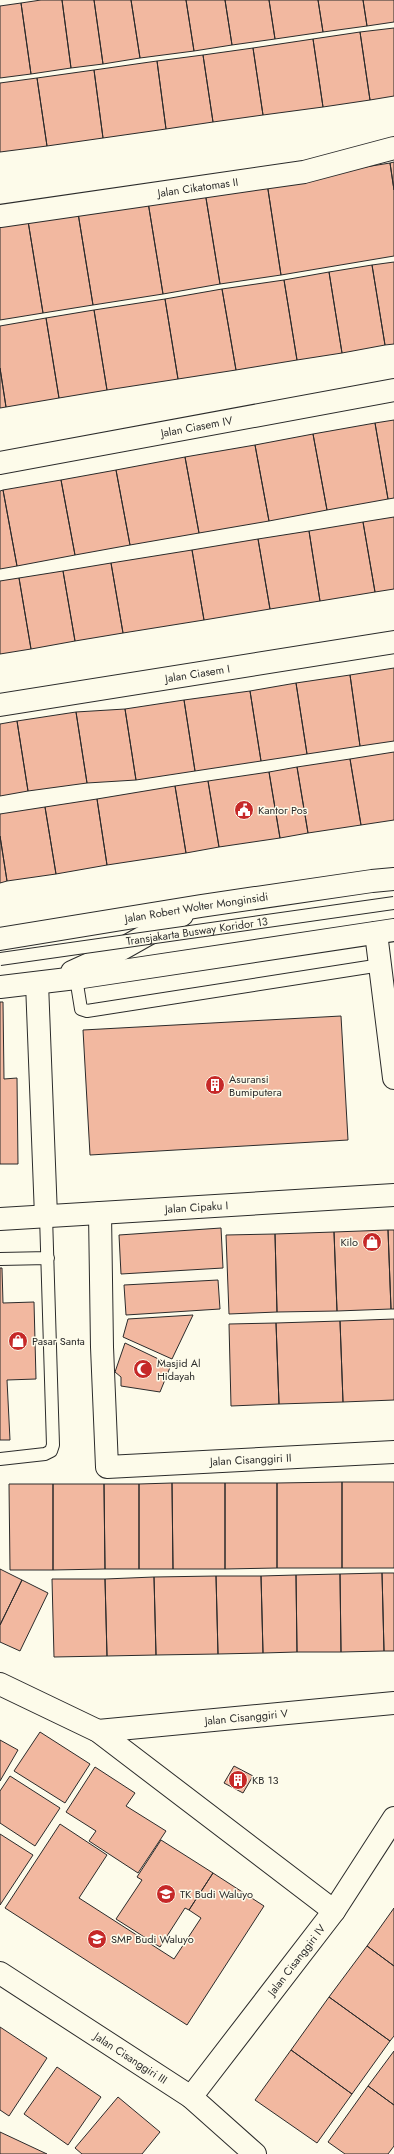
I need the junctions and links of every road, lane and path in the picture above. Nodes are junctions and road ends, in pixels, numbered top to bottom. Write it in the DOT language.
graph roads {
  1 [pos="394,148"];
  2 [pos="0,216"];
  3 [pos="394,390"];
  4 [pos="0,463"];
  5 [pos="394,642"];
  6 [pos="0,705"];
  7 [pos="394,879"];
  8 [pos="394,903"];
  9 [pos="201,906"];
  10 [pos="385,931"];
  11 [pos="0,939"];
  12 [pos="0,959"];
  13 [pos="381,965"];
  14 [pos="0,981"];
  15 [pos="56,981"];
  16 [pos="0,987"];
  17 [pos="394,1078"];
  18 [pos="394,1195"];
  19 [pos="100,1213"];
  20 [pos="46,1216"];
  21 [pos="0,1219"];
  22 [pos="48,1258"];
  23 [pos="0,1259"];
  24 [pos="394,1452"];
  25 [pos="0,1459"];
  26 [pos="0,1684"];
  27 [pos="394,1703"];
  28 [pos="98,1731"];
  29 [pos="394,1818"];
  30 [pos="334,1911"];
  31 [pos="0,1973"];
  32 [pos="191,2097"];
  33 [pos="254,2154"];
  1 -- 2 [label="street, Jalan Cikatomas II"];
  3 -- 4 [label="street, Jalan Ciasem IV"];
  5 -- 6 [label="street, Jalan Ciasem I"];
  7 -- 9 [label="street, Jalan Robert Wolter Monginsidi"];
  8 -- 12 [label="lane, Transjakarta Busway Koridor 13, bridge"];
  9 -- 11 [label="street, Jalan Robert Wolter Monginsidi"];
  9 -- 15 [label="street"];
  10 -- 13 [label="street"];
  10 -- 15 [label="street"];
  13 -- 15 [label="lane"];
  13 -- 17 [label="street"];
  14 -- 15 [label="street"];
  15 -- 16 [label="street"];
  15 -- 20 [label="street"];
  18 -- 19 [label="street, Jalan Cipaku I"];
  19 -- 20 [label="street, Jalan Cipaku I"];
  19 -- 24 [label="street, Jalan Cisanggiri II"];
  20 -- 21 [label="street, Jalan Cipaku I"];
  20 -- 22 [label="lane"];
  22 -- 23 [label="lane"];
  22 -- 25 [label="lane"];
  26 -- 28 [label="street"];
  27 -- 28 [label="street, Jalan Cisanggiri V"];
  28 -- 30 [label="street"];
  29 -- 30 [label="street, Jalan Cisanggiri IV"];
  30 -- 32 [label="street, Jalan Cisanggiri IV"];
  31 -- 32 [label="street, Jalan Cisanggiri III"];
  32 -- 33 [label="street, Jalan Cisanggiri III"];
}
